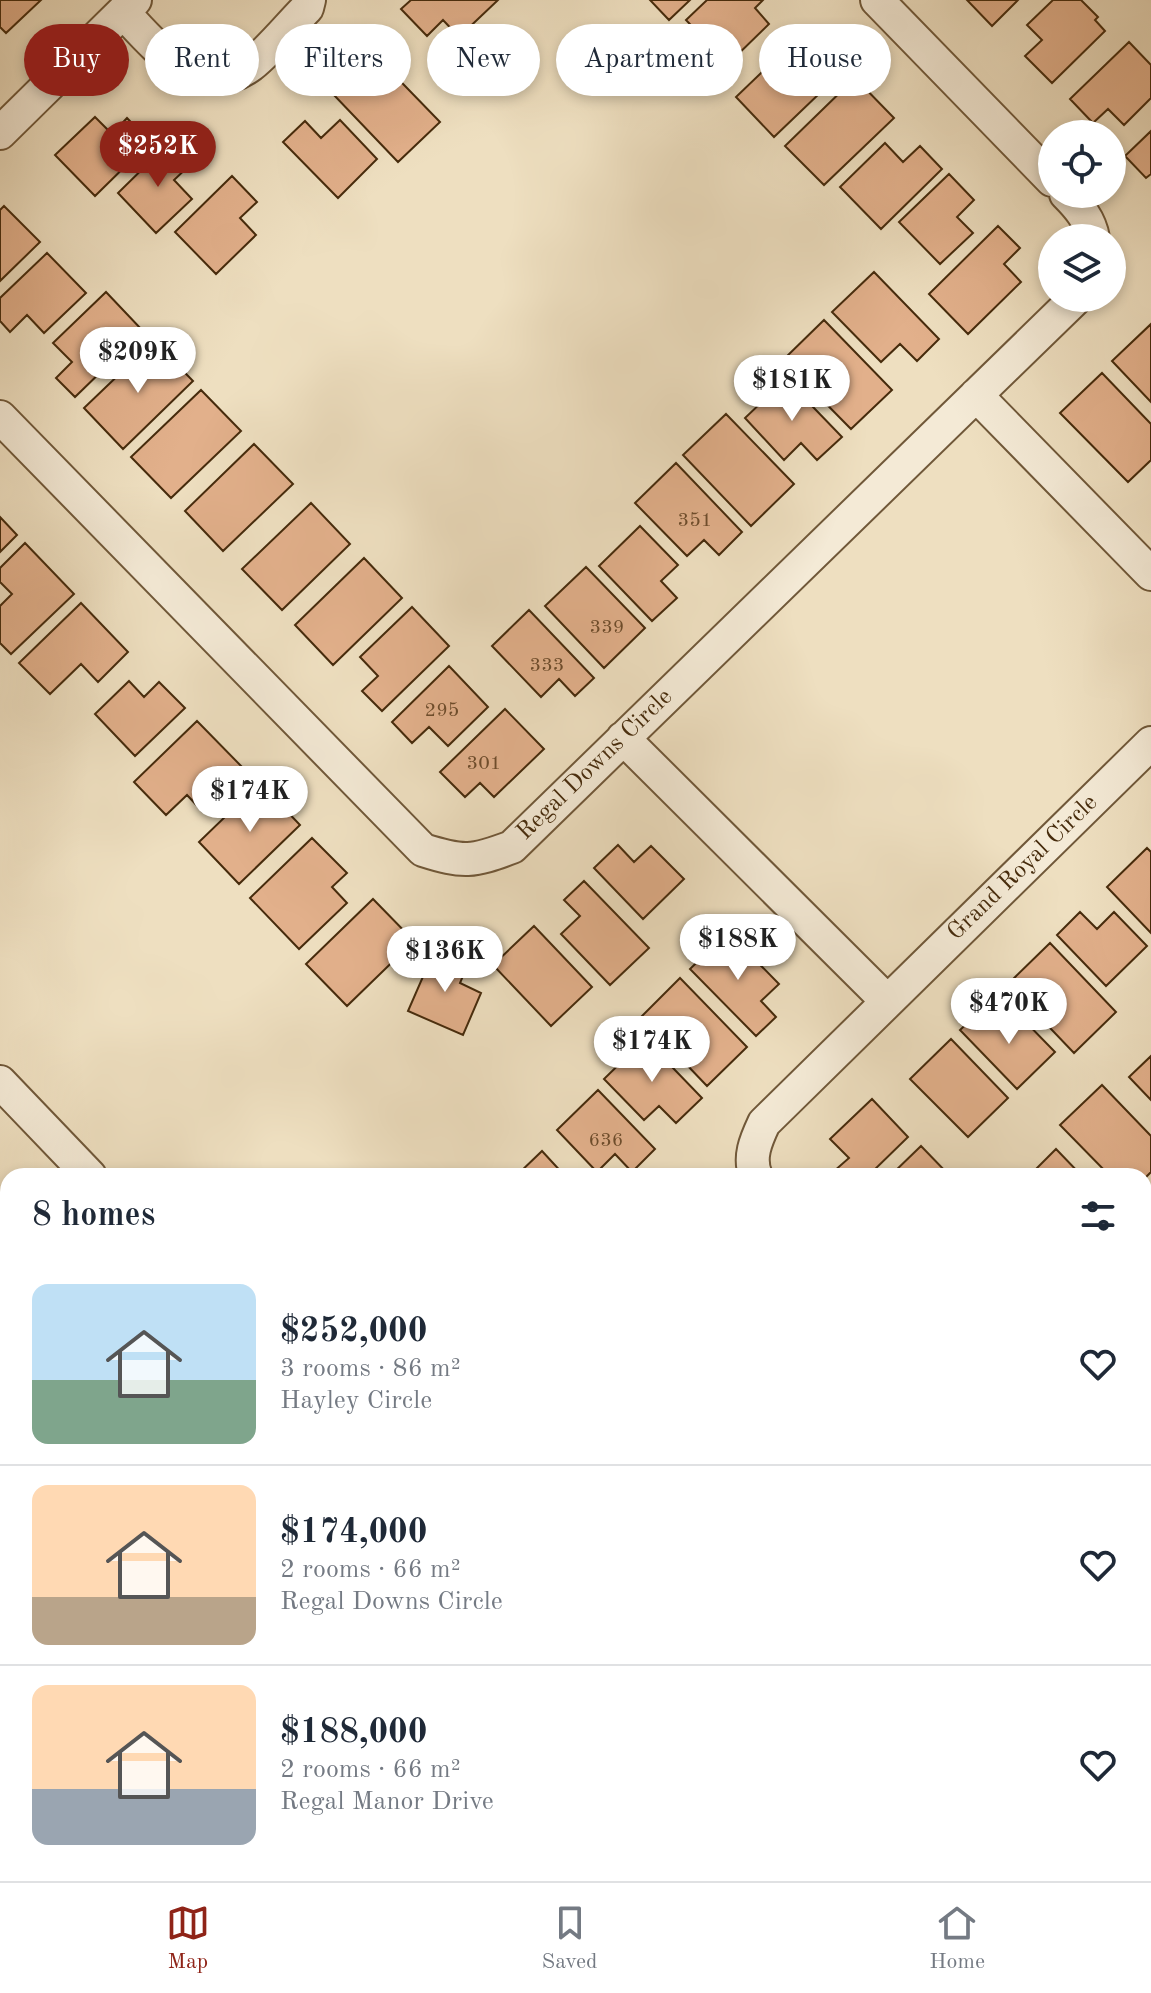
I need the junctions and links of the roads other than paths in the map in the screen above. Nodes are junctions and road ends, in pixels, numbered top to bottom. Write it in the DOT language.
graph roads {
  1 [pos="309,0"];
  2 [pos="877,0"];
  3 [pos="129,6"];
  4 [pos="0,133"];
  5 [pos="1038,166"];
  6 [pos="1062,312"];
  7 [pos="976,395"];
  8 [pos="0,417"];
  9 [pos="1151,574"];
  10 [pos="623,738"];
  11 [pos="1151,743"];
  12 [pos="887,1001"];
  13 [pos="0,1082"];
  14 [pos="82,1168"];
  15 [pos="753,1168"];
  1 -- 3 [label="street"];
  2 -- 5 [label="street"];
  3 -- 4 [label="street"];
  6 -- 7 [label="street, Regal Downs Circle"];
  7 -- 9 [label="street"];
  7 -- 10 [label="street, Regal Downs Circle"];
  8 -- 10 [label="street, Regal Downs Circle"];
  10 -- 12 [label="street"];
  11 -- 12 [label="street, Grand Royal Circle"];
  12 -- 15 [label="street, Grand Royal Circle"];
  13 -- 14 [label="street"];
}
